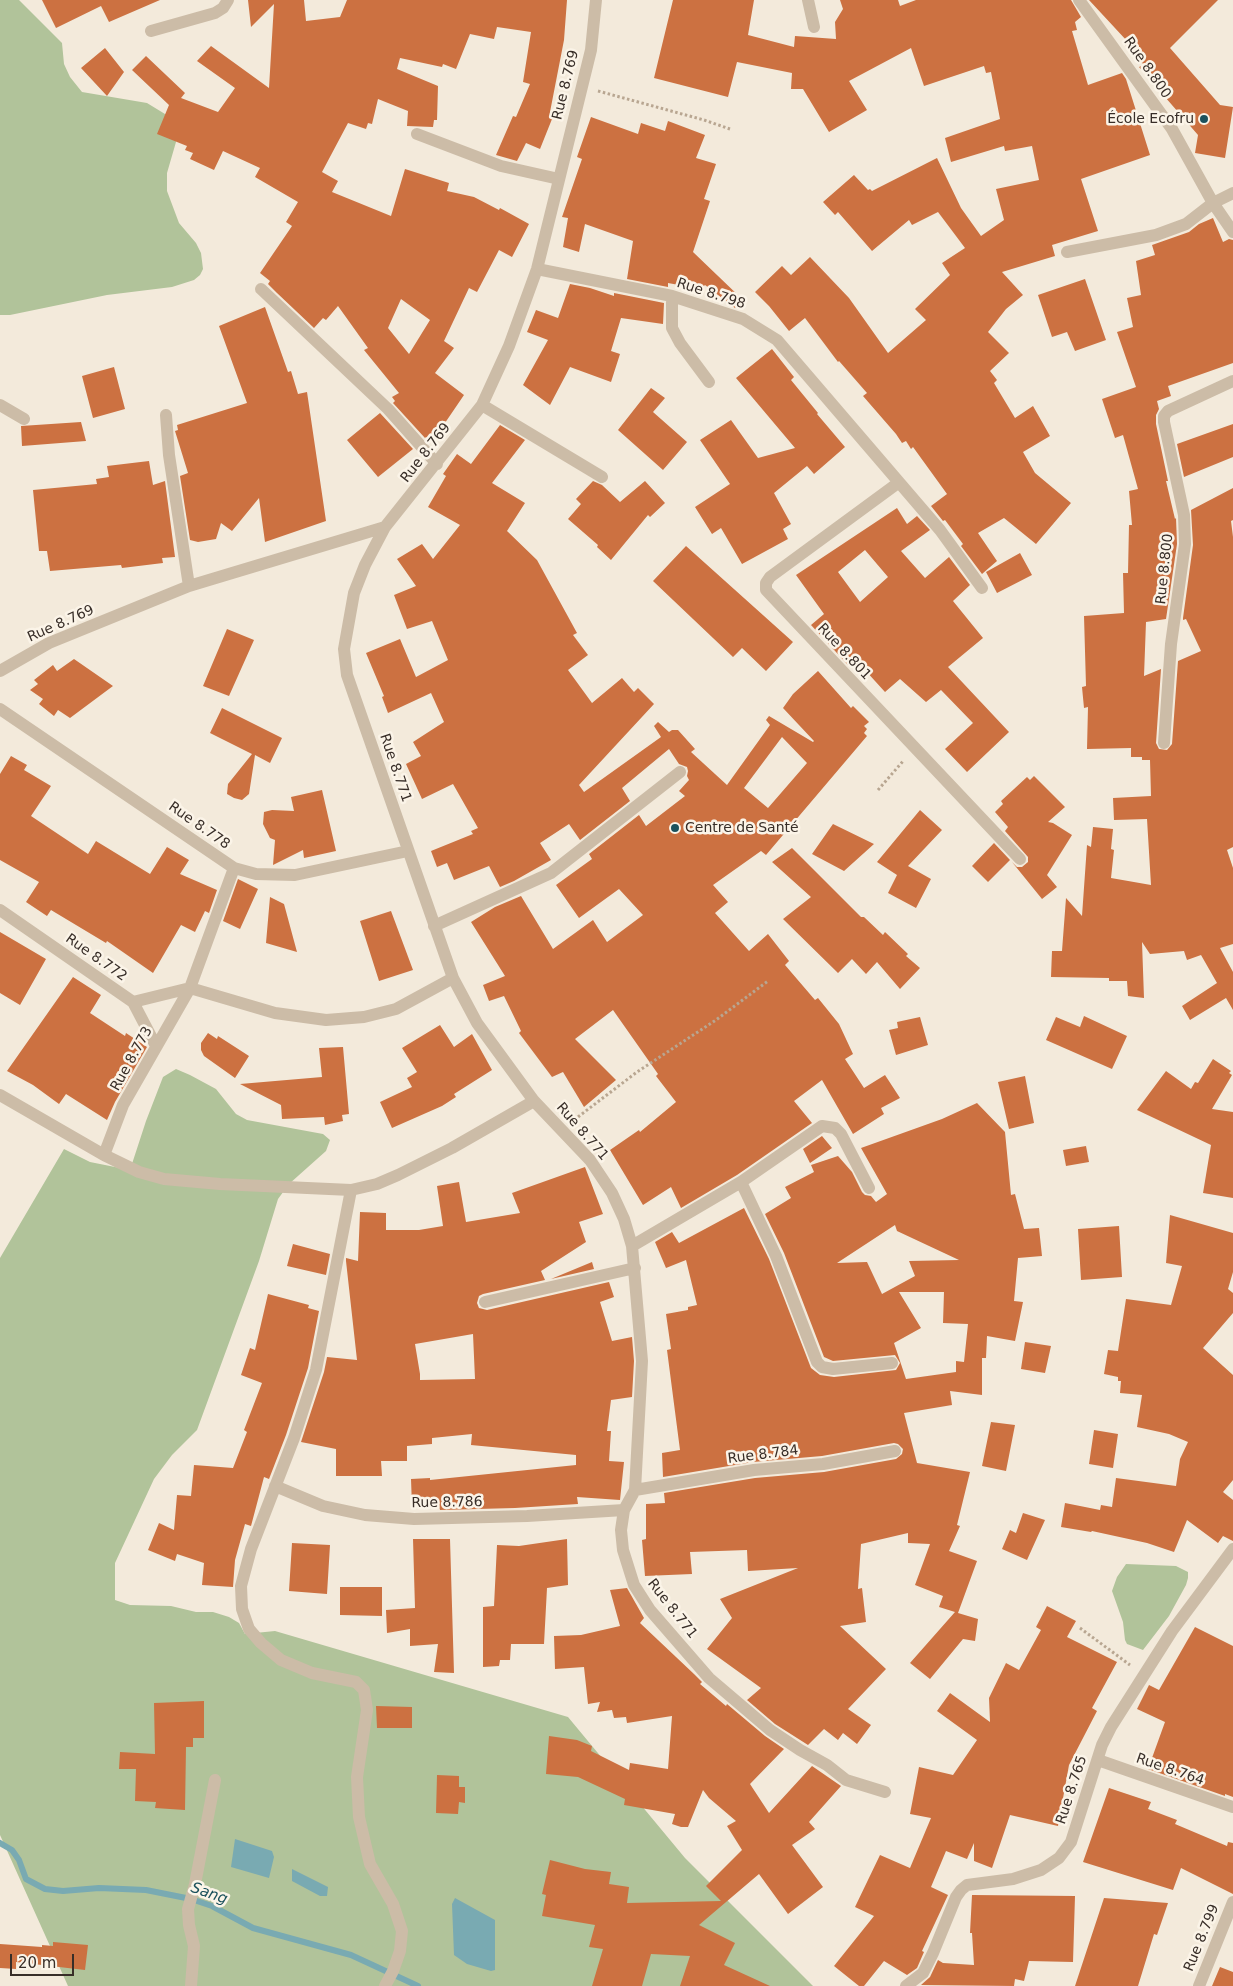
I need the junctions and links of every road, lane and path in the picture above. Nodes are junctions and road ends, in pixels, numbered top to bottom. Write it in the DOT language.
graph roads {
  1 [pos="228,0"];
  2 [pos="596,0"];
  3 [pos="808,0"];
  4 [pos="1079,0"];
  5 [pos="814,27"];
  6 [pos="151,31"];
  7 [pos="581,86"];
  8 [pos="730,129"];
  9 [pos="417,134"];
  10 [pos="559,179"];
  11 [pos="1233,193"];
  12 [pos="1213,203"];
  13 [pos="1233,232"];
  14 [pos="1067,252"];
  15 [pos="537,269"];
  16 [pos="261,289"];
  17 [pos="672,296"];
  18 [pos="1233,381"];
  19 [pos="709,382"];
  20 [pos="0,404"];
  21 [pos="482,405"];
  22 [pos="166,415"];
  23 [pos="24,419"];
  24 [pos="437,464"];
  25 [pos="602,477"];
  26 [pos="898,483"];
  27 [pos="385,527"];
  28 [pos="189,586"];
  29 [pos="982,588"];
  30 [pos="0,671"];
  31 [pos="0,709"];
  32 [pos="1164,743"];
  33 [pos="914,748"];
  34 [pos="680,772"];
  35 [pos="878,790"];
  36 [pos="408,851"];
  37 [pos="1020,859"];
  38 [pos="234,868"];
  39 [pos="0,910"];
  40 [pos="434,926"];
  41 [pos="454,978"];
  42 [pos="768,981"];
  43 [pos="190,988"];
  44 [pos="133,1002"];
  45 [pos="156,1046"];
  46 [pos="0,1095"];
  47 [pos="534,1100"];
  48 [pos="562,1129"];
  49 [pos="104,1155"];
  50 [pos="741,1182"];
  51 [pos="869,1188"];
  52 [pos="351,1190"];
  53 [pos="632,1246"];
  54 [pos="635,1268"];
  55 [pos="485,1302"];
  56 [pos="892,1363"];
  57 [pos="895,1451"];
  58 [pos="276,1486"];
  59 [pos="635,1490"];
  60 [pos="624,1510"];
  61 [pos="1233,1549"];
  62 [pos="1080,1628"];
  63 [pos="1143,1675"];
  64 [pos="1098,1760"];
  65 [pos="215,1780"];
  66 [pos="885,1792"];
  67 [pos="1233,1808"];
  68 [pos="1233,1902"];
  69 [pos="191,1986"];
  70 [pos="384,1986"];
  71 [pos="906,1986"];
  72 [pos="1199,1986"];
  1 -- 6 [label="street"];
  2 -- 7 [label="street, Rue 8.769"];
  3 -- 5 [label="street"];
  4 -- 12 [label="street, Rue 8.800"];
  7 -- 8 [label="path"];
  7 -- 10 [label="street, Rue 8.769"];
  9 -- 10 [label="street"];
  10 -- 15 [label="street, Rue 8.769"];
  11 -- 12 [label="street"];
  12 -- 13 [label="street, Rue 8.800"];
  12 -- 14 [label="street"];
  15 -- 17 [label="street, Rue 8.798"];
  15 -- 21 [label="street, Rue 8.769"];
  16 -- 24 [label="street"];
  17 -- 19 [label="street"];
  17 -- 26 [label="street, Rue 8.798"];
  18 -- 32 [label="street, Rue 8.800"];
  20 -- 23 [label="street"];
  21 -- 24 [label="street, Rue 8.769"];
  21 -- 25 [label="street"];
  22 -- 28 [label="street"];
  24 -- 27 [label="street, Rue 8.769"];
  26 -- 29 [label="street, Rue 8.798"];
  26 -- 33 [label="street, Rue 8.801"];
  27 -- 28 [label="street, Rue 8.769"];
  27 -- 36 [label="street, Rue 8.771"];
  28 -- 30 [label="street, Rue 8.769"];
  31 -- 38 [label="street, Rue 8.778"];
  33 -- 35 [label="path"];
  33 -- 37 [label="street, Rue 8.801"];
  34 -- 40 [label="street"];
  36 -- 38 [label="street, Rue 8.778"];
  36 -- 40 [label="street, Rue 8.771"];
  38 -- 43 [label="street, Rue 8.773"];
  39 -- 44 [label="street, Rue 8.772"];
  40 -- 41 [label="street, Rue 8.771"];
  41 -- 43 [label="street"];
  41 -- 47 [label="street, Rue 8.771"];
  42 -- 48 [label="path"];
  43 -- 44 [label="street"];
  43 -- 45 [label="street, Rue 8.773"];
  44 -- 45 [label="street, Rue 8.772"];
  45 -- 49 [label="street, Rue 8.773"];
  46 -- 49 [label="street"];
  47 -- 48 [label="street, Rue 8.771"];
  47 -- 52 [label="street"];
  48 -- 53 [label="street, Rue 8.771"];
  49 -- 52 [label="street"];
  50 -- 51 [label="street"];
  50 -- 53 [label="street"];
  50 -- 56 [label="street"];
  52 -- 58 [label="street"];
  53 -- 54 [label="street, Rue 8.771"];
  54 -- 55 [label="street"];
  54 -- 59 [label="street, Rue 8.771"];
  57 -- 59 [label="street, Rue 8.784"];
  58 -- 60 [label="street, Rue 8.786"];
  58 -- 70 [label="street"];
  59 -- 60 [label="street, Rue 8.771"];
  60 -- 66 [label="street, Rue 8.771"];
  61 -- 63 [label="street, Rue 8.765"];
  62 -- 63 [label="path"];
  63 -- 64 [label="street, Rue 8.765"];
  64 -- 67 [label="street, Rue 8.764"];
  64 -- 71 [label="street, Rue 8.765"];
  65 -- 69 [label="street"];
  68 -- 72 [label="street, Rue 8.799"];
}
